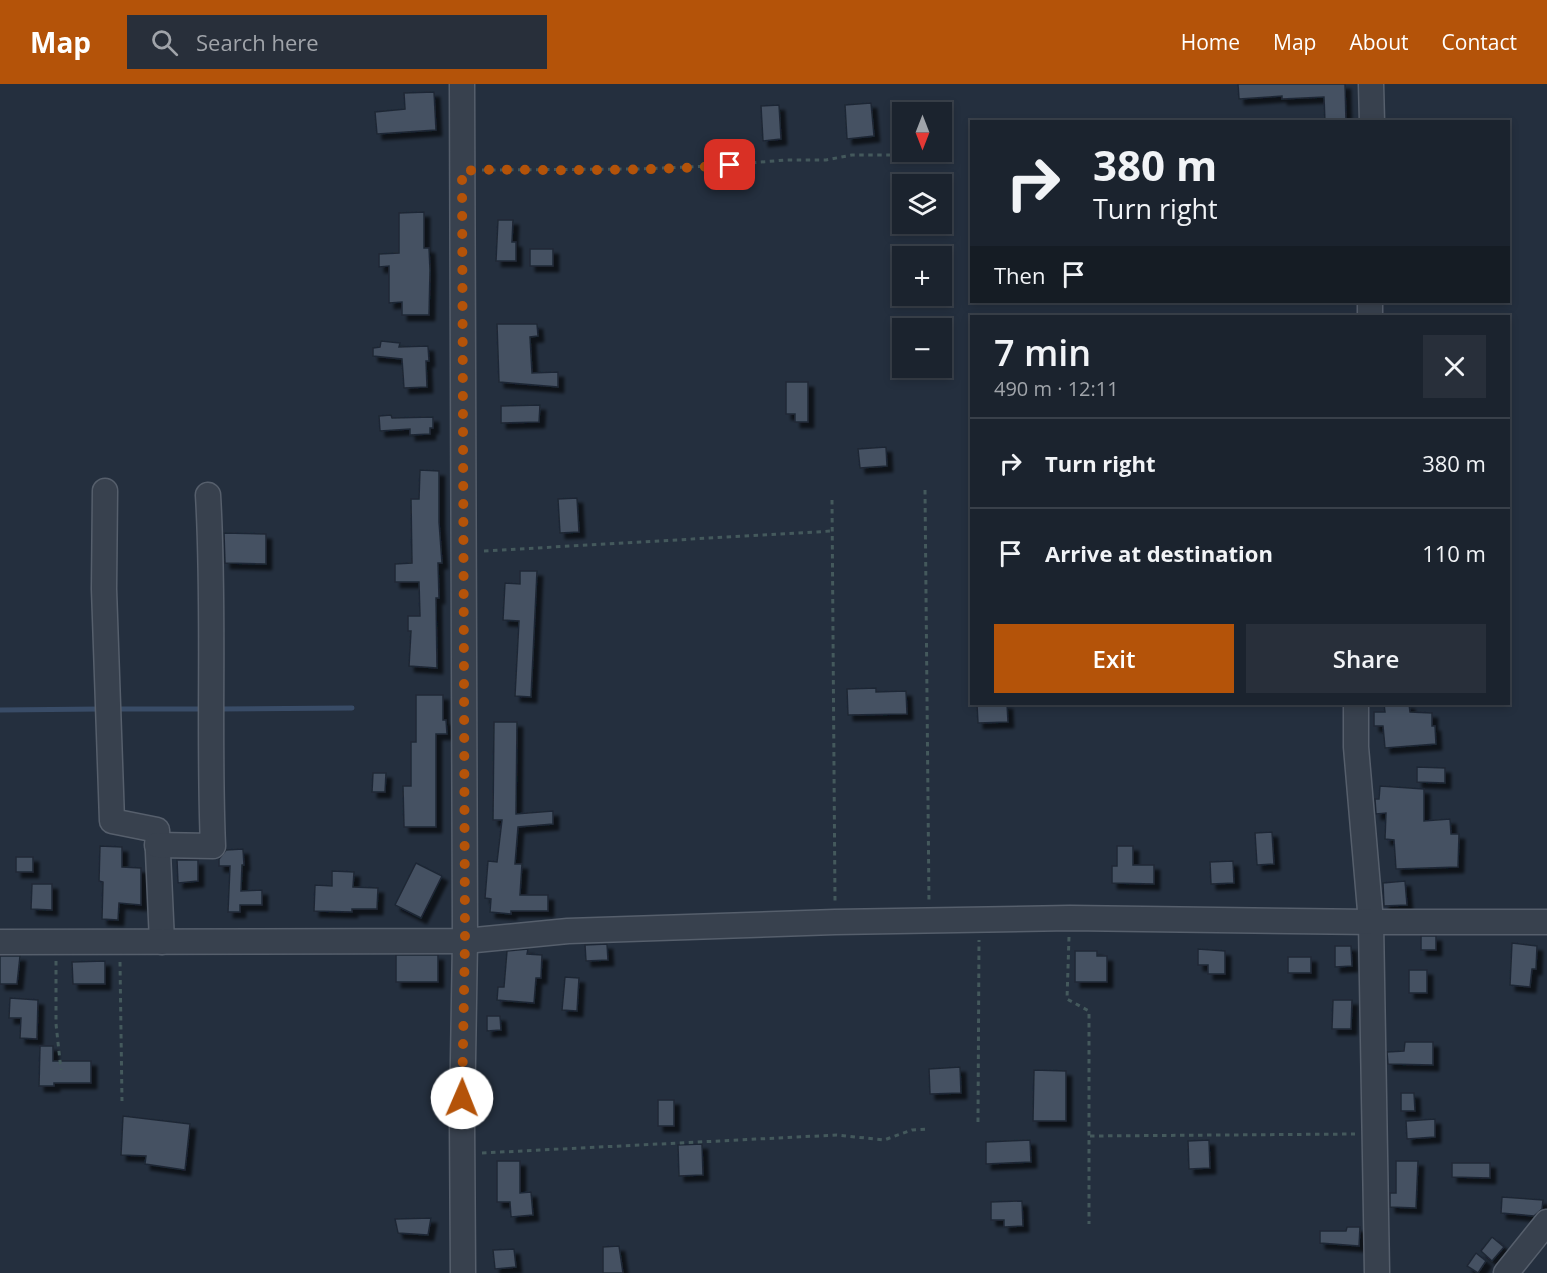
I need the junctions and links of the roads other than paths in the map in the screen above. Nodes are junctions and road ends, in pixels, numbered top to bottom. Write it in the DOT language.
graph roads {
  1 [pos="462,84"];
  2 [pos="1371,84"];
  3 [pos="1372,120"];
  4 [pos="105,491"];
  5 [pos="208,495"];
  6 [pos="1356,705"];
  7 [pos="157,845"];
  8 [pos="1371,922"];
  9 [pos="1547,922"];
  10 [pos="465,941"];
  11 [pos="0,942"];
  12 [pos="162,942"];
  13 [pos="1547,1222"];
  14 [pos="463,1273"];
  15 [pos="1377,1273"];
  16 [pos="1506,1273"];
  1 -- 10 [label="street"];
  2 -- 3 [label="street"];
  4 -- 7 [label="street"];
  5 -- 7 [label="street"];
  6 -- 8 [label="street"];
  7 -- 12 [label="street"];
  8 -- 9 [label="street"];
  8 -- 10 [label="street"];
  8 -- 15 [label="street"];
  10 -- 12 [label="street"];
  10 -- 14 [label="street"];
  11 -- 12 [label="street"];
  13 -- 16 [label="street"];
}
